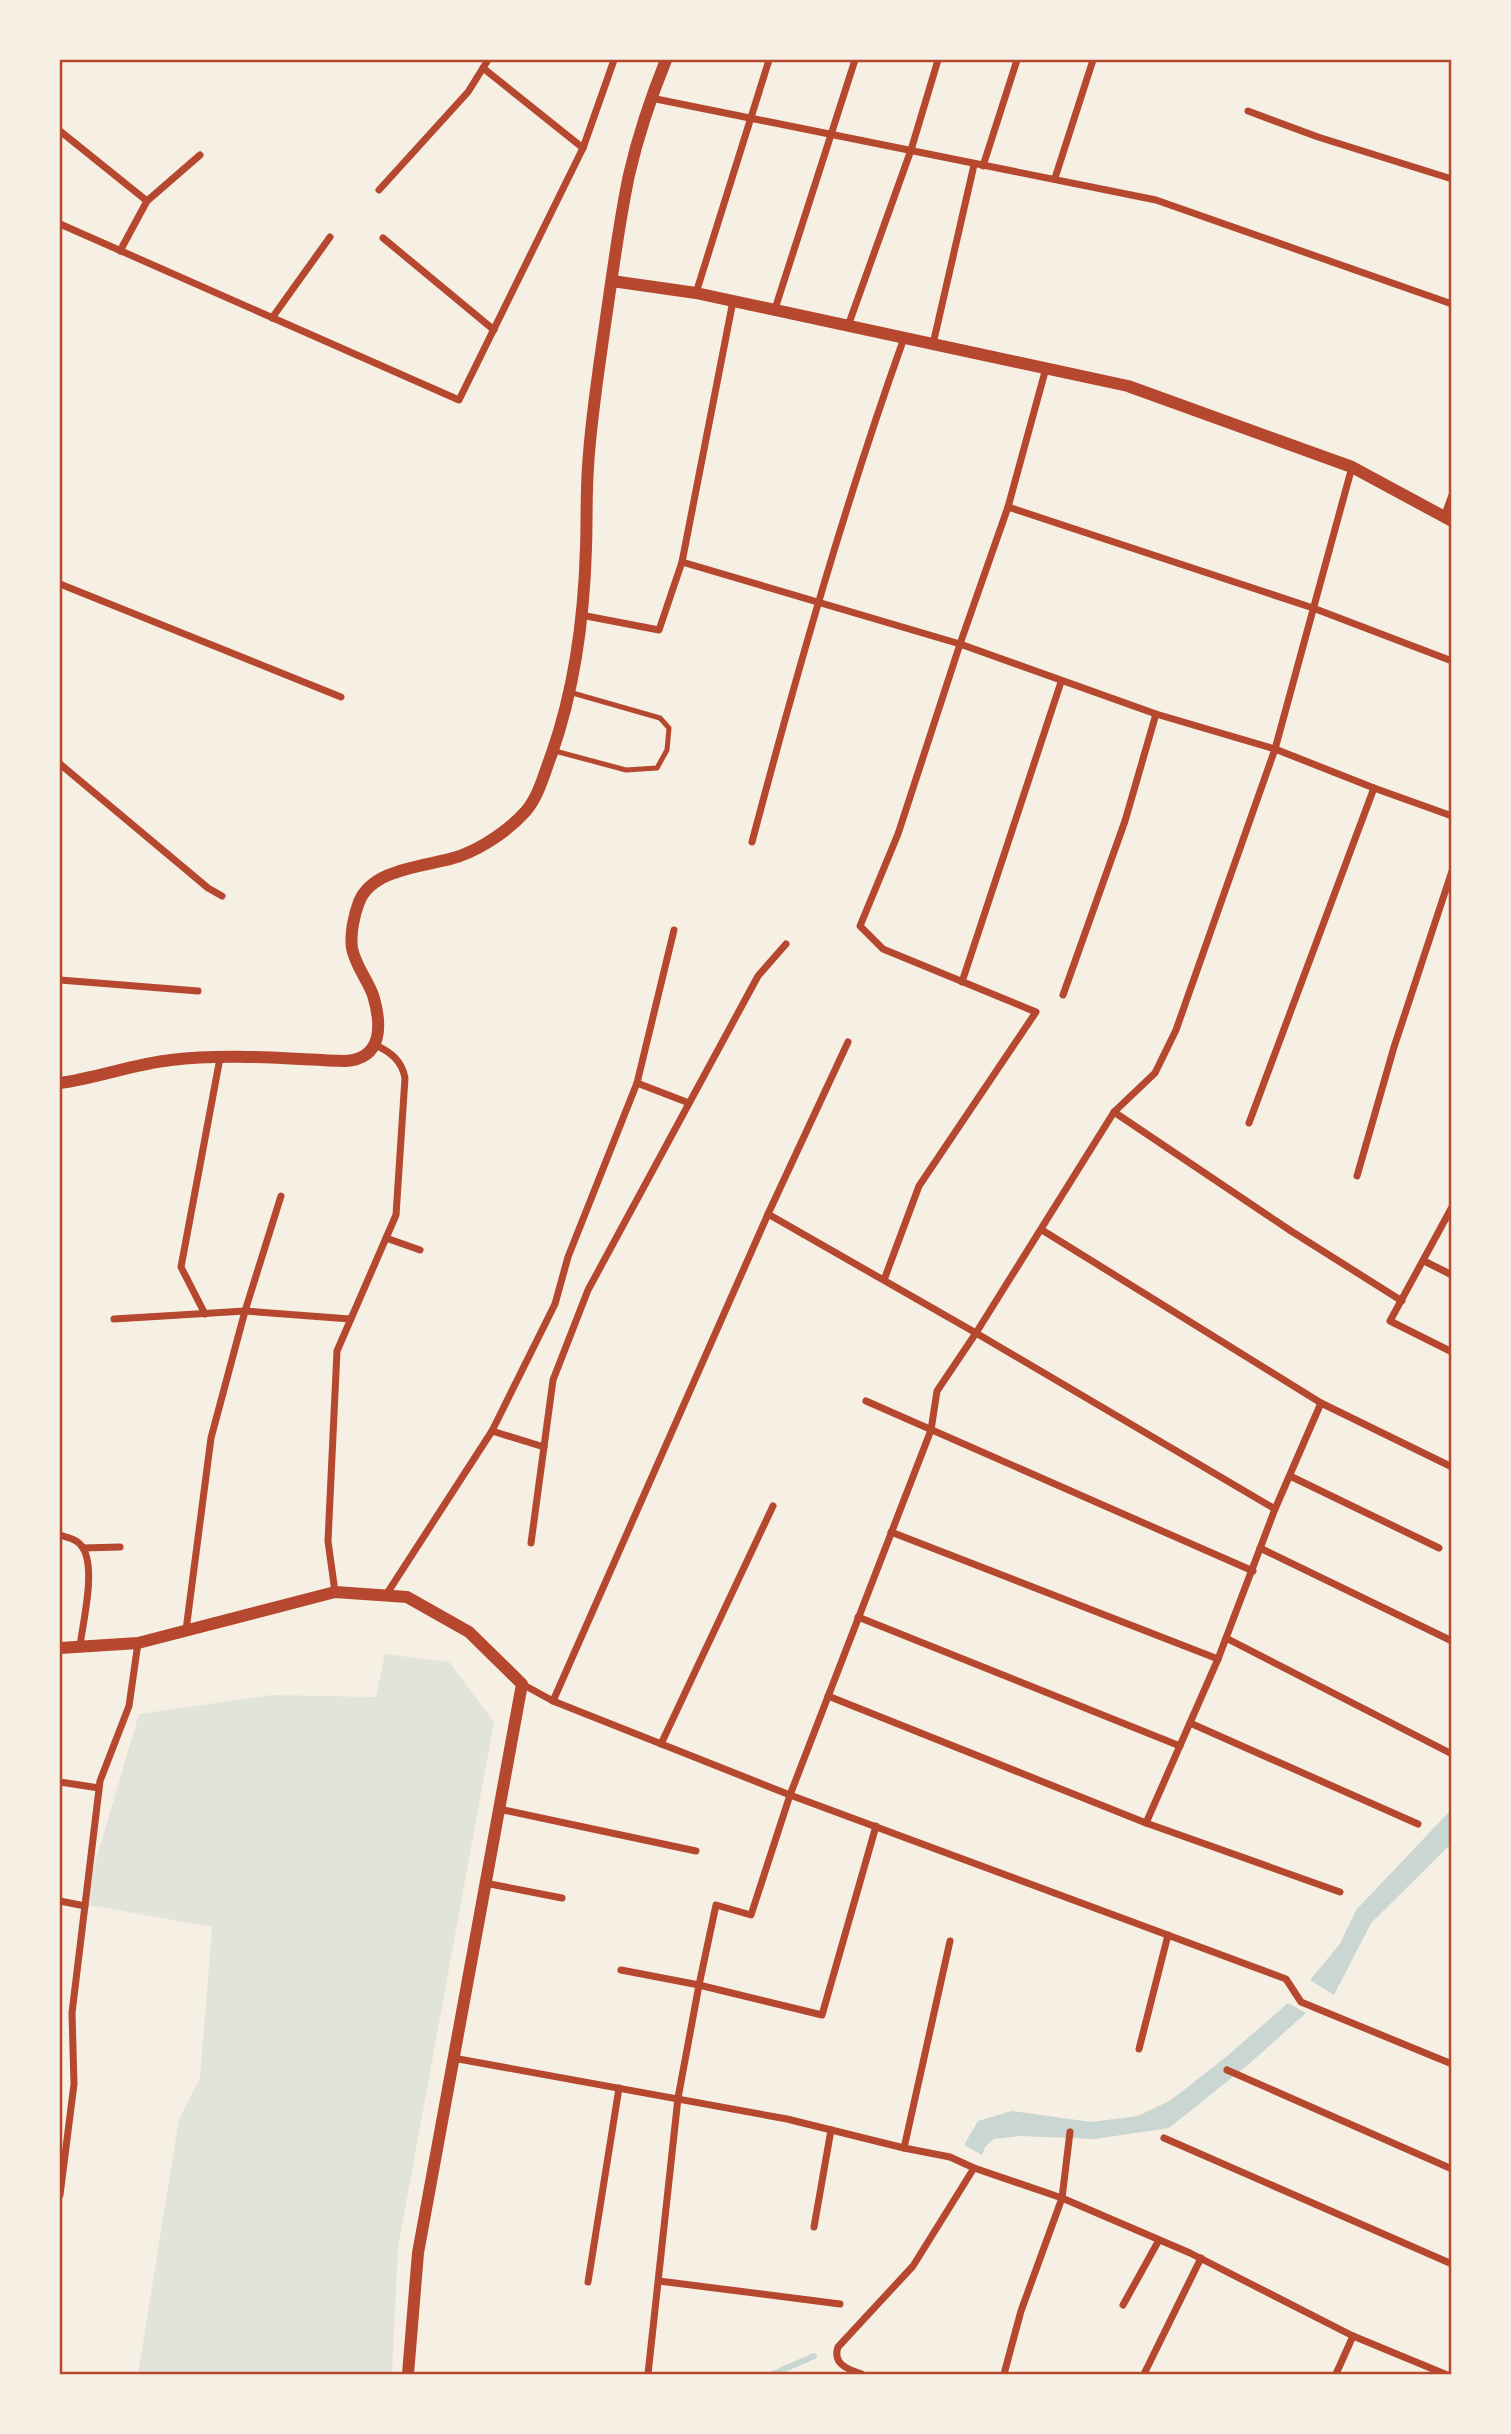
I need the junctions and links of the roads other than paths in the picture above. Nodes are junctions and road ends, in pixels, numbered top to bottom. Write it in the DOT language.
graph roads {
  1 [pos="488,60"];
  2 [pos="614,60"];
  3 [pos="666,60"];
  4 [pos="769,60"];
  5 [pos="855,60"];
  6 [pos="938,60"];
  7 [pos="1017,60"];
  8 [pos="1093,60"];
  9 [pos="483,68"];
  10 [pos="651,98"];
  11 [pos="1248,111"];
  12 [pos="750,118"];
  13 [pos="60,131"];
  14 [pos="831,135"];
  15 [pos="583,148"];
  16 [pos="911,149"];
  17 [pos="200,155"];
  18 [pos="974,165"];
  19 [pos="983,166"];
  20 [pos="1055,178"];
  21 [pos="1451,179"];
  22 [pos="379,190"];
  23 [pos="147,201"];
  24 [pos="60,224"];
  25 [pos="331,237"];
  26 [pos="383,238"];
  27 [pos="120,251"];
  28 [pos="612,281"];
  29 [pos="696,293"];
  30 [pos="733,301"];
  31 [pos="1451,304"];
  32 [pos="774,312"];
  33 [pos="272,318"];
  34 [pos="848,326"];
  35 [pos="494,330"];
  36 [pos="904,338"];
  37 [pos="933,344"];
  38 [pos="1046,368"];
  39 [pos="1352,467"];
  40 [pos="1451,495"];
  41 [pos="1008,507"];
  42 [pos="1448,519"];
  43 [pos="682,562"];
  44 [pos="60,584"];
  45 [pos="819,602"];
  46 [pos="1313,608"];
  47 [pos="582,615"];
  48 [pos="960,644"];
  49 [pos="1451,661"];
  50 [pos="1062,682"];
  51 [pos="569,692"];
  52 [pos="341,697"];
  53 [pos="1156,714"];
  54 [pos="1275,749"];
  55 [pos="553,750"];
  56 [pos="60,764"];
  57 [pos="1374,788"];
  58 [pos="1451,816"];
  59 [pos="752,842"];
  60 [pos="1451,871"];
  61 [pos="222,896"];
  62 [pos="674,930"];
  63 [pos="786,944"];
  64 [pos="60,980"];
  65 [pos="962,982"];
  66 [pos="198,991"];
  67 [pos="1063,995"];
  68 [pos="848,1042"];
  69 [pos="376,1045"];
  70 [pos="220,1058"];
  71 [pos="60,1083"];
  72 [pos="637,1083"];
  73 [pos="689,1103"];
  74 [pos="1114,1112"];
  75 [pos="1249,1123"];
  76 [pos="1357,1176"];
  77 [pos="281,1196"];
  78 [pos="1451,1207"];
  79 [pos="768,1214"];
  80 [pos="1042,1230"];
  81 [pos="386,1238"];
  82 [pos="420,1250"];
  83 [pos="1424,1261"];
  84 [pos="1451,1275"];
  85 [pos="884,1280"];
  86 [pos="1402,1301"];
  87 [pos="245,1311"];
  88 [pos="205,1314"];
  89 [pos="114,1319"];
  90 [pos="351,1319"];
  91 [pos="976,1333"];
  92 [pos="1451,1352"];
  93 [pos="866,1401"];
  94 [pos="1321,1403"];
  95 [pos="931,1430"];
  96 [pos="492,1431"];
  97 [pos="544,1447"];
  98 [pos="1451,1467"];
  99 [pos="1290,1476"];
  100 [pos="773,1506"];
  101 [pos="1275,1509"];
  102 [pos="891,1532"];
  103 [pos="60,1535"];
  104 [pos="531,1543"];
  105 [pos="120,1547"];
  106 [pos="83,1548"];
  107 [pos="1260,1548"];
  108 [pos="1439,1548"];
  109 [pos="1253,1570"];
  110 [pos="335,1592"];
  111 [pos="386,1596"];
  112 [pos="858,1618"];
  113 [pos="186,1630"];
  114 [pos="1226,1638"];
  115 [pos="1451,1642"];
  116 [pos="138,1643"];
  117 [pos="80,1646"];
  118 [pos="60,1648"];
  119 [pos="1218,1659"];
  120 [pos="522,1684"];
  121 [pos="828,1696"];
  122 [pos="553,1701"];
  123 [pos="1190,1723"];
  124 [pos="661,1744"];
  125 [pos="1180,1746"];
  126 [pos="1451,1755"];
  127 [pos="60,1782"];
  128 [pos="99,1788"];
  129 [pos="790,1795"];
  130 [pos="499,1809"];
  131 [pos="1146,1823"];
  132 [pos="1418,1824"];
  133 [pos="876,1826"];
  134 [pos="696,1851"];
  135 [pos="485,1883"];
  136 [pos="1340,1892"];
  137 [pos="562,1898"];
  138 [pos="60,1901"];
  139 [pos="85,1906"];
  140 [pos="1168,1935"];
  141 [pos="950,1941"];
  142 [pos="621,1970"];
  143 [pos="699,1985"];
  144 [pos="1139,2049"];
  145 [pos="452,2058"];
  146 [pos="1451,2064"];
  147 [pos="1227,2070"];
  148 [pos="619,2088"];
  149 [pos="678,2098"];
  150 [pos="831,2130"];
  151 [pos="1070,2132"];
  152 [pos="1164,2138"];
  153 [pos="904,2148"];
  154 [pos="972,2167"];
  155 [pos="1451,2169"];
  156 [pos="60,2195"];
  157 [pos="1062,2198"];
  158 [pos="814,2227"];
  159 [pos="1159,2240"];
  160 [pos="1200,2258"];
  161 [pos="1451,2264"];
  162 [pos="588,2281"];
  163 [pos="659,2281"];
  164 [pos="840,2304"];
  165 [pos="1123,2305"];
  166 [pos="1353,2336"];
  167 [pos="408,2375"];
  168 [pos="648,2375"];
  169 [pos="862,2375"];
  170 [pos="1004,2375"];
  171 [pos="1144,2375"];
  172 [pos="1336,2375"];
  173 [pos="1445,2375"];
  1 -- 9 [label="street"];
  2 -- 15 [label="street"];
  3 -- 10 [label="street"];
  4 -- 12 [label="street"];
  5 -- 14 [label="street"];
  6 -- 16 [label="street"];
  7 -- 19 [label="street"];
  8 -- 20 [label="street"];
  9 -- 15 [label="street"];
  9 -- 22 [label="street"];
  10 -- 12 [label="street"];
  10 -- 28 [label="street"];
  11 -- 21 [label="street"];
  12 -- 14 [label="street"];
  12 -- 29 [label="street"];
  13 -- 23 [label="street"];
  14 -- 16 [label="street"];
  14 -- 32 [label="street"];
  15 -- 35 [label="street"];
  16 -- 18 [label="street"];
  16 -- 34 [label="street"];
  17 -- 23 [label="street"];
  18 -- 19 [label="street"];
  18 -- 37 [label="street"];
  19 -- 20 [label="street"];
  20 -- 31 [label="street"];
  23 -- 27 [label="street"];
  24 -- 27 [label="street"];
  25 -- 33 [label="street"];
  26 -- 35 [label="street"];
  27 -- 33 [label="street"];
  28 -- 29 [label="street"];
  28 -- 47 [label="street"];
  29 -- 30 [label="street"];
  30 -- 32 [label="street"];
  30 -- 43 [label="street"];
  32 -- 34 [label="street"];
  33 -- 35 [label="street"];
  34 -- 36 [label="street"];
  36 -- 37 [label="street"];
  36 -- 45 [label="street"];
  37 -- 38 [label="street"];
  38 -- 39 [label="street"];
  38 -- 41 [label="street"];
  39 -- 42 [label="street"];
  39 -- 46 [label="street"];
  40 -- 42 [label="street"];
  41 -- 46 [label="street"];
  41 -- 48 [label="street"];
  43 -- 45 [label="street"];
  43 -- 47 [label="street"];
  44 -- 52 [label="street"];
  45 -- 48 [label="street"];
  45 -- 59 [label="street"];
  46 -- 49 [label="street"];
  46 -- 54 [label="street"];
  47 -- 51 [label="street"];
  48 -- 50 [label="street"];
  48 -- 65 [label="street"];
  50 -- 53 [label="street"];
  50 -- 65 [label="street"];
  51 -- 55 [label="street"];
  51 -- 55 [label="lane"];
  53 -- 54 [label="street"];
  53 -- 67 [label="street"];
  54 -- 57 [label="street"];
  54 -- 74 [label="street"];
  55 -- 69 [label="street"];
  56 -- 61 [label="street"];
  57 -- 58 [label="street"];
  57 -- 75 [label="street"];
  60 -- 76 [label="street"];
  62 -- 72 [label="street"];
  63 -- 73 [label="street"];
  64 -- 66 [label="street"];
  65 -- 85 [label="street"];
  68 -- 79 [label="street"];
  69 -- 70 [label="street"];
  69 -- 81 [label="street"];
  70 -- 71 [label="street"];
  70 -- 88 [label="street"];
  72 -- 73 [label="street"];
  72 -- 96 [label="street"];
  73 -- 97 [label="street"];
  74 -- 80 [label="street"];
  74 -- 86 [label="street"];
  77 -- 87 [label="street"];
  78 -- 83 [label="street"];
  79 -- 85 [label="street"];
  79 -- 122 [label="street"];
  80 -- 91 [label="street"];
  80 -- 94 [label="street"];
  81 -- 82 [label="street"];
  81 -- 90 [label="street"];
  83 -- 84 [label="street"];
  83 -- 86 [label="street"];
  85 -- 91 [label="street"];
  86 -- 92 [label="street"];
  87 -- 88 [label="street"];
  87 -- 90 [label="street"];
  87 -- 113 [label="street"];
  88 -- 89 [label="street"];
  90 -- 110 [label="street"];
  91 -- 95 [label="street"];
  91 -- 101 [label="street"];
  93 -- 95 [label="street"];
  94 -- 98 [label="street"];
  94 -- 99 [label="street"];
  95 -- 102 [label="street"];
  95 -- 109 [label="street"];
  96 -- 97 [label="street"];
  96 -- 111 [label="street"];
  97 -- 104 [label="street"];
  99 -- 101 [label="street"];
  99 -- 108 [label="street"];
  100 -- 124 [label="street"];
  101 -- 107 [label="street"];
  102 -- 112 [label="street"];
  102 -- 119 [label="street"];
  103 -- 106 [label="street"];
  105 -- 106 [label="street"];
  106 -- 117 [label="street"];
  107 -- 109 [label="street"];
  107 -- 115 [label="street"];
  109 -- 114 [label="street"];
  110 -- 111 [label="street"];
  110 -- 113 [label="street"];
  111 -- 120 [label="street"];
  112 -- 121 [label="street"];
  112 -- 125 [label="street"];
  113 -- 116 [label="street"];
  114 -- 119 [label="street"];
  114 -- 126 [label="street"];
  116 -- 117 [label="street"];
  116 -- 128 [label="street"];
  117 -- 118 [label="street"];
  119 -- 123 [label="street"];
  120 -- 122 [label="street"];
  120 -- 130 [label="street"];
  121 -- 129 [label="street"];
  121 -- 131 [label="street"];
  122 -- 124 [label="street"];
  123 -- 125 [label="street"];
  123 -- 132 [label="street"];
  124 -- 129 [label="street"];
  125 -- 131 [label="street"];
  127 -- 128 [label="street"];
  128 -- 139 [label="street"];
  129 -- 133 [label="street"];
  129 -- 143 [label="street"];
  130 -- 134 [label="street"];
  130 -- 135 [label="street"];
  131 -- 136 [label="street"];
  133 -- 140 [label="street"];
  133 -- 143 [label="street"];
  135 -- 137 [label="street"];
  135 -- 145 [label="street"];
  138 -- 139 [label="street"];
  139 -- 156 [label="street"];
  140 -- 144 [label="street"];
  140 -- 146 [label="street"];
  141 -- 153 [label="street"];
  142 -- 143 [label="street"];
  143 -- 149 [label="street"];
  145 -- 148 [label="street"];
  145 -- 167 [label="street"];
  147 -- 155 [label="street"];
  148 -- 149 [label="street"];
  148 -- 162 [label="street"];
  149 -- 150 [label="street"];
  149 -- 163 [label="street"];
  150 -- 153 [label="street"];
  150 -- 158 [label="street"];
  151 -- 157 [label="street"];
  152 -- 161 [label="street"];
  153 -- 154 [label="street"];
  154 -- 157 [label="street"];
  154 -- 169 [label="street"];
  157 -- 159 [label="street"];
  157 -- 170 [label="street"];
  159 -- 160 [label="street"];
  159 -- 165 [label="street"];
  160 -- 166 [label="street"];
  160 -- 171 [label="street"];
  163 -- 164 [label="street"];
  163 -- 168 [label="street"];
  166 -- 172 [label="street"];
  166 -- 173 [label="street"];
}
